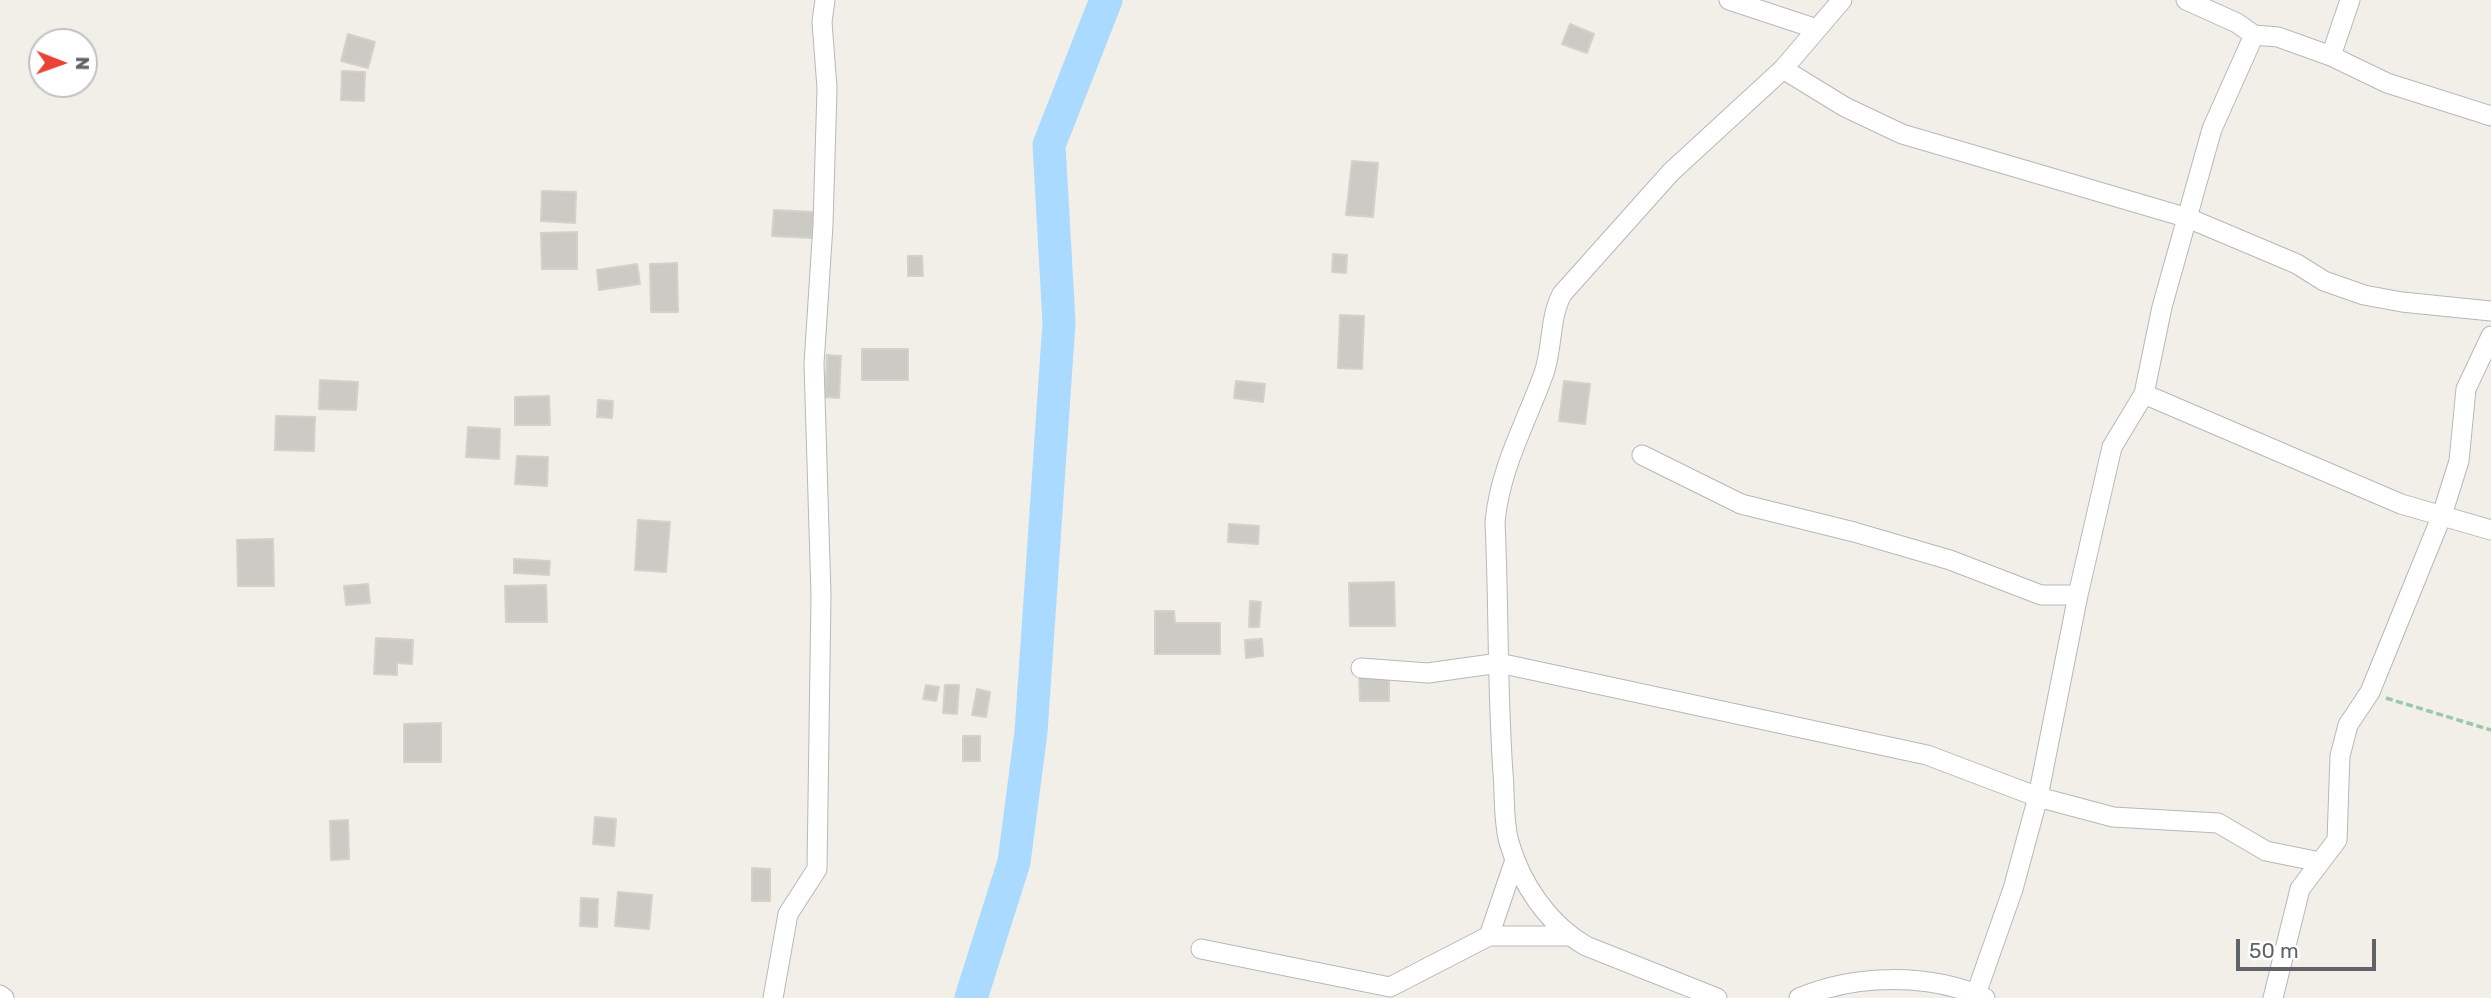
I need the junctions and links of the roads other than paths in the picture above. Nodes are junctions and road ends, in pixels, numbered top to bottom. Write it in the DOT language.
graph roads {
  1 [pos="825,0"];
  2 [pos="1729,0"];
  3 [pos="1842,0"];
  4 [pos="2186,0"];
  5 [pos="2350,0"];
  6 [pos="1817,29"];
  7 [pos="2254,35"];
  8 [pos="2331,56"];
  9 [pos="1783,69"];
  10 [pos="2491,116"];
  11 [pos="2188,218"];
  12 [pos="2491,311"];
  13 [pos="2491,337"];
  14 [pos="2144,394"];
  15 [pos="1642,455"];
  16 [pos="2442,515"];
  17 [pos="2491,530"];
  18 [pos="2078,595"];
  19 [pos="1499,663"];
  20 [pos="1361,668"];
  21 [pos="2038,797"];
  22 [pos="1515,860"];
  23 [pos="2320,862"];
  24 [pos="1489,936"];
  25 [pos="1568,936"];
  26 [pos="1201,949"];
  27 [pos="1981,996"];
  28 [pos="1713,997"];
  29 [pos="773,998"];
  30 [pos="1799,998"];
  31 [pos="2273,998"];
  1 -- 29 [label="street"];
  2 -- 6 [label="street"];
  3 -- 6 [label="street"];
  4 -- 7 [label="street"];
  5 -- 8 [label="street"];
  6 -- 9 [label="street"];
  7 -- 8 [label="street"];
  7 -- 11 [label="street"];
  8 -- 10 [label="street"];
  9 -- 11 [label="street"];
  9 -- 19 [label="street"];
  11 -- 12 [label="street"];
  11 -- 14 [label="street"];
  13 -- 16 [label="street"];
  14 -- 16 [label="street"];
  14 -- 18 [label="street"];
  15 -- 18 [label="street"];
  16 -- 17 [label="street"];
  16 -- 23 [label="street"];
  18 -- 21 [label="street"];
  19 -- 20 [label="street"];
  19 -- 21 [label="street"];
  19 -- 22 [label="street"];
  21 -- 23 [label="street"];
  21 -- 27 [label="street"];
  22 -- 24 [label="street"];
  22 -- 25 [label="street"];
  23 -- 31 [label="street"];
  24 -- 25 [label="street"];
  24 -- 26 [label="street"];
  25 -- 28 [label="street"];
  27 -- 30 [label="street"];
}
